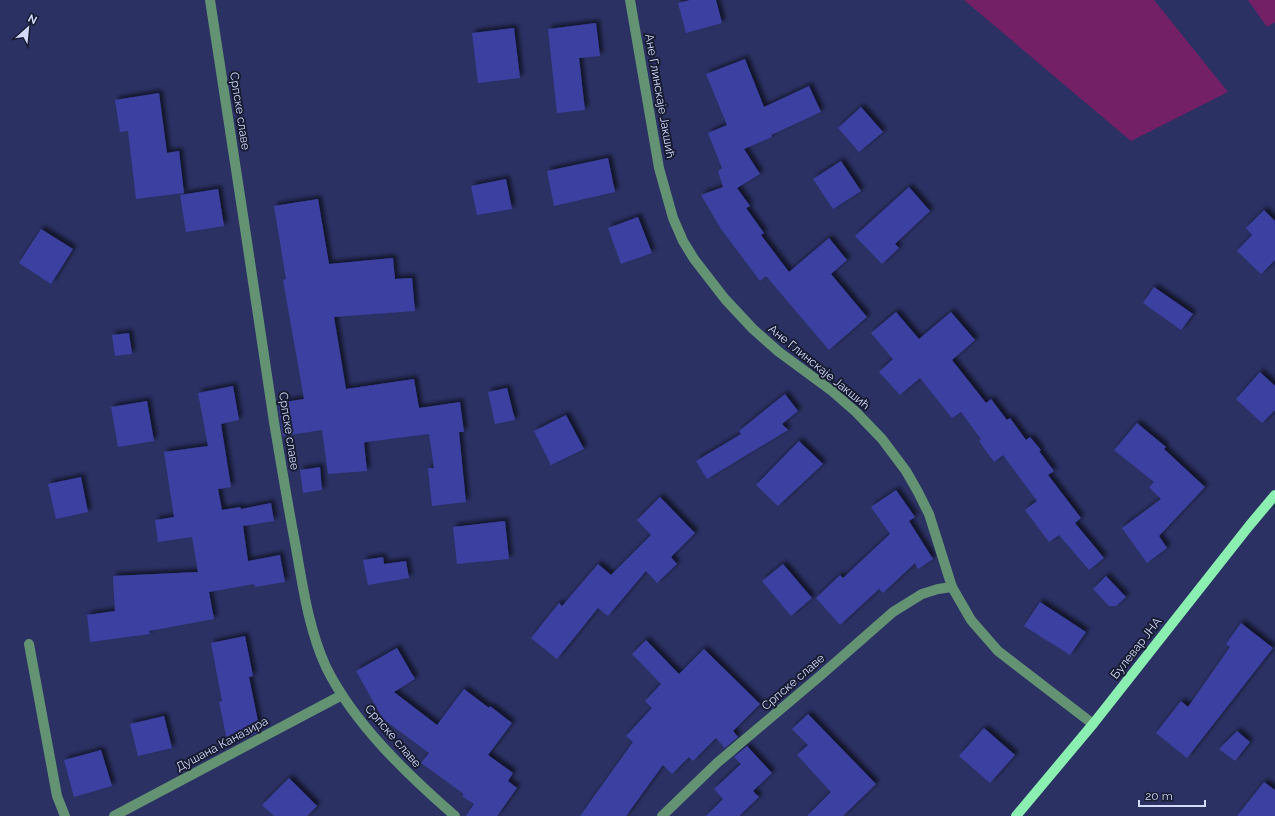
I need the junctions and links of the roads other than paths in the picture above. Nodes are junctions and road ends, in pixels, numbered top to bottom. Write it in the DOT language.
graph roads {
  1 [pos="210,0"];
  2 [pos="630,0"];
  3 [pos="1275,495"];
  4 [pos="952,587"];
  5 [pos="29,644"];
  6 [pos="342,695"];
  7 [pos="1093,724"];
  8 [pos="65,816"];
  9 [pos="114,816"];
  10 [pos="455,816"];
  11 [pos="662,816"];
  12 [pos="1016,816"];
  1 -- 6 [label="street, Српске славе"];
  2 -- 4 [label="street, Ане Глинскаје Јакшић"];
  3 -- 7 [label="main road, Булевар ЈНА"];
  4 -- 7 [label="street, Ане Глинскаје Јакшић"];
  4 -- 11 [label="street, Српске славе"];
  5 -- 8 [label="street"];
  6 -- 9 [label="street, Душана Каназира"];
  6 -- 10 [label="street, Српске славе"];
  7 -- 12 [label="main road, Булевар ЈНА"];
}
